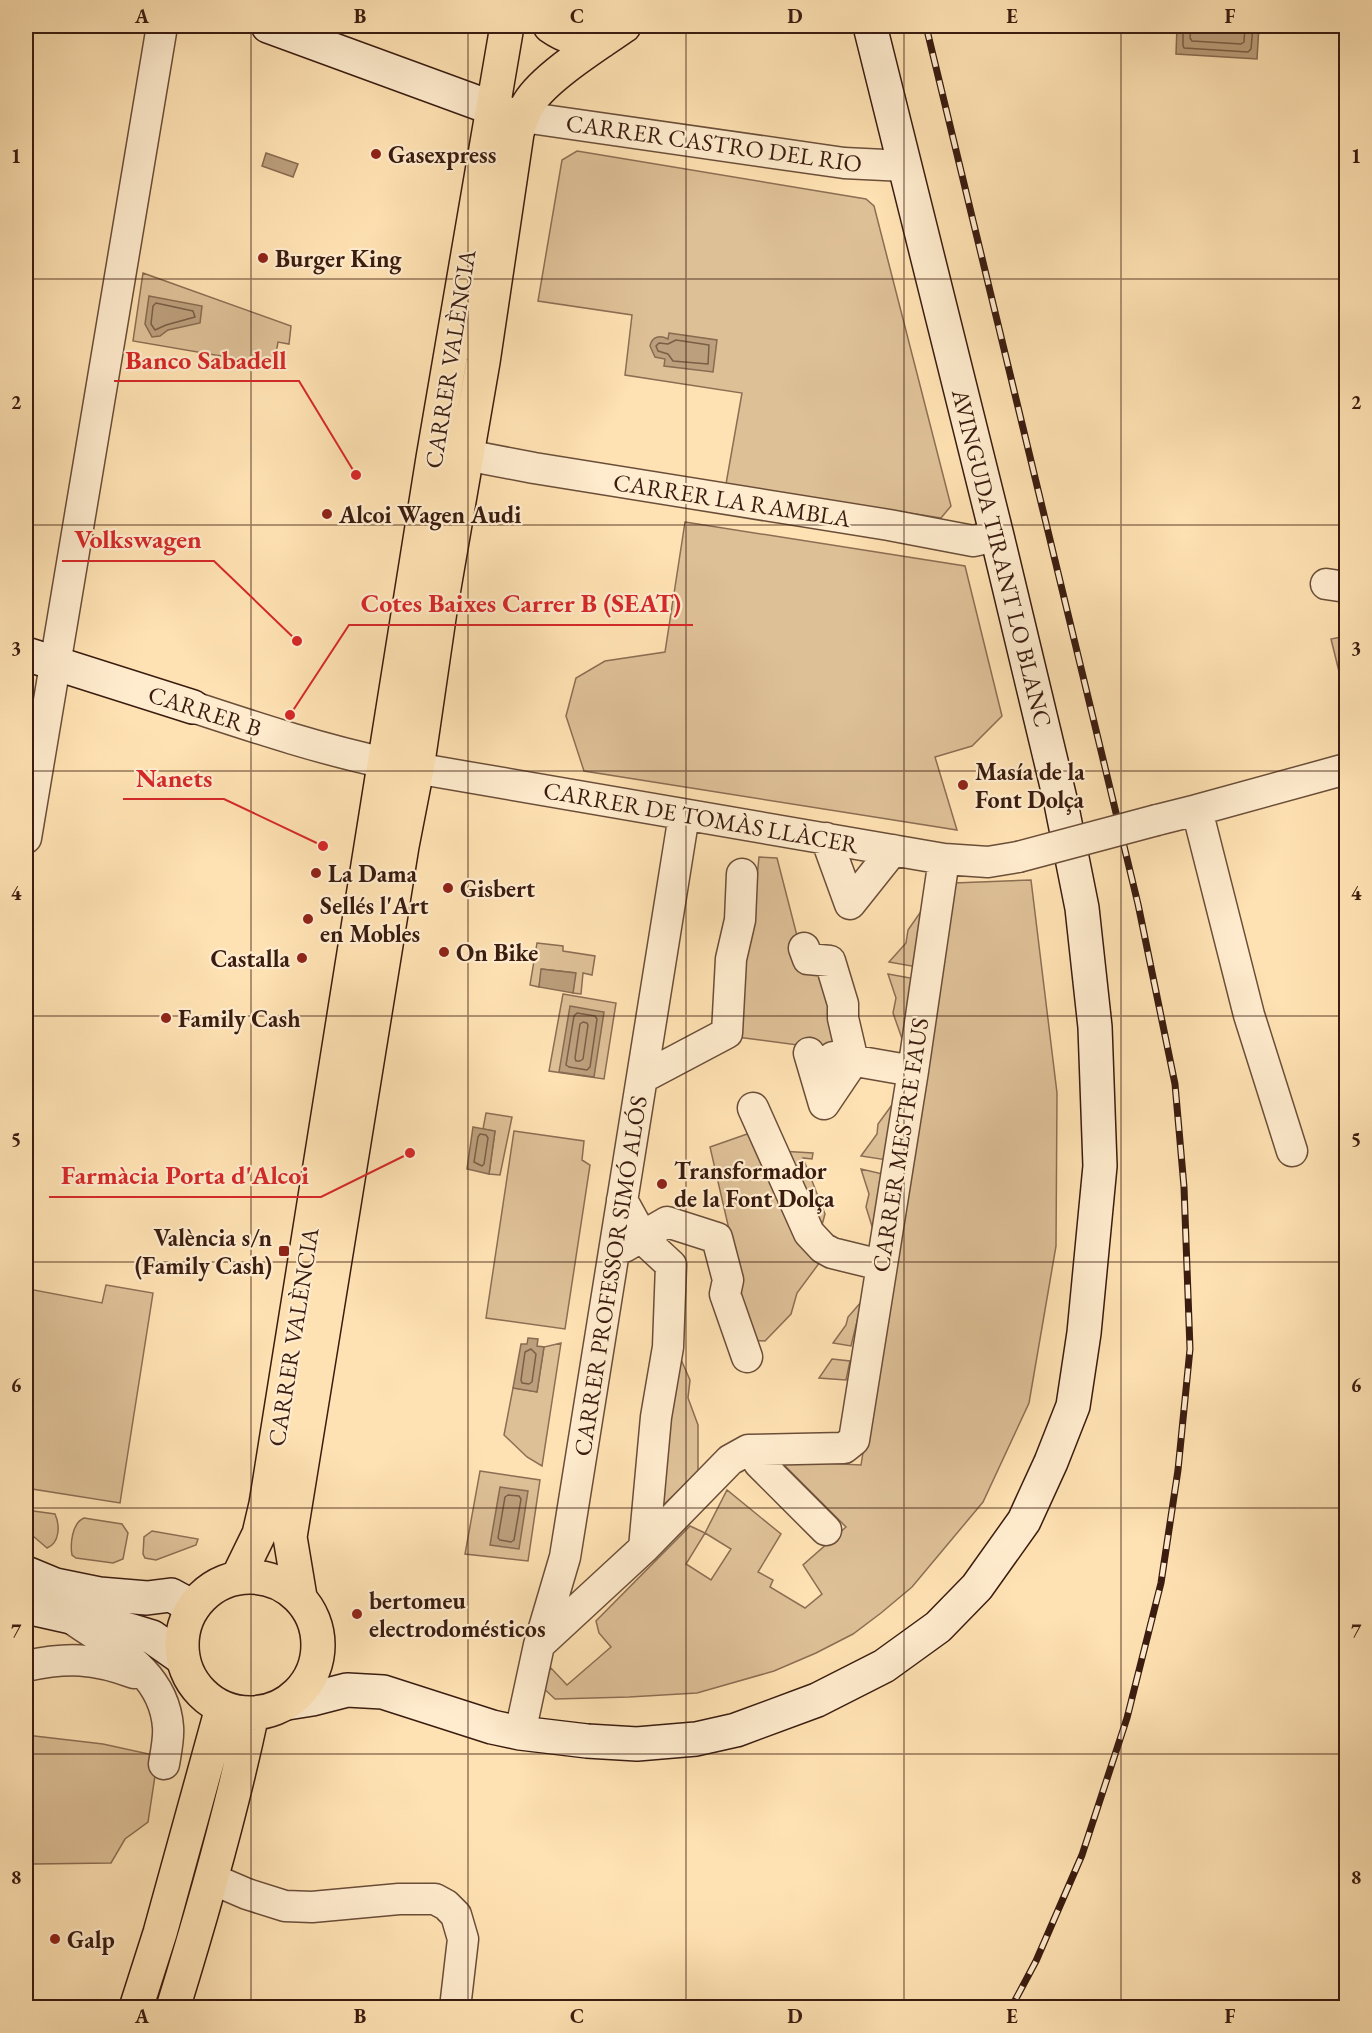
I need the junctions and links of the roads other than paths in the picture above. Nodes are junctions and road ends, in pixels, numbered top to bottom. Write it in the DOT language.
graph roads {
  1 [pos="162,26"];
  2 [pos="268,26"];
  3 [pos="507,26"];
  4 [pos="550,26"];
  5 [pos="870,26"];
  6 [pos="613,33"];
  7 [pos="492,108"];
  8 [pos="523,117"];
  9 [pos="905,166"];
  10 [pos="466,455"];
  11 [pos="997,536"];
  12 [pos="40,658"];
  13 [pos="193,707"];
  14 [pos="401,766"];
  15 [pos="1347,769"];
  16 [pos="1197,810"];
  17 [pos="684,815"];
  18 [pos="26,838"];
  19 [pos="826,838"];
  20 [pos="893,850"];
  21 [pos="944,859"];
  22 [pos="742,874"];
  23 [pos="804,948"];
  24 [pos="853,1061"];
  25 [pos="913,1071"];
  26 [pos="642,1078"];
  27 [pos="753,1108"];
  28 [pos="1292,1151"];
  29 [pos="622,1200"];
  30 [pos="642,1237"];
  31 [pos="614,1253"];
  32 [pos="881,1265"];
  33 [pos="747,1357"];
  34 [pos="757,1450"];
  35 [pos="826,1530"];
  36 [pos="644,1548"];
  37 [pos="566,1557"];
  38 [pos="621,1569"];
  39 [pos="26,1573"];
  40 [pos="238,1577"];
  41 [pos="300,1598"];
  42 [pos="26,1607"];
  43 [pos="193,1607"];
  44 [pos="69,1616"];
  45 [pos="539,1645"];
  46 [pos="182,1658"];
  47 [pos="26,1666"];
  48 [pos="151,1680"];
  49 [pos="287,1703"];
  50 [pos="237,1711"];
  51 [pos="520,1733"];
  52 [pos="164,1764"];
  53 [pos="212,1879"];
  54 [pos="136,2007"];
  55 [pos="173,2007"];
  56 [pos="455,2007"];
  1 -- 12 [label="street"];
  2 -- 7 [label="street"];
  3 -- 7 [label="main road, CARRER VALÈNCIA"];
  4 -- 6 [label="main road"];
  5 -- 9 [label="street, AVINGUDA TIRANT LO BLANC"];
  6 -- 8 [label="main road, CARRER VALÈNCIA"];
  7 -- 8 [label="street, CARRER CASTRO DEL RIO"];
  7 -- 14 [label="main road, CARRER VALÈNCIA"];
  8 -- 9 [label="street, CARRER CASTRO DEL RIO"];
  8 -- 10 [label="main road, CARRER VALÈNCIA"];
  9 -- 11 [label="street, AVINGUDA TIRANT LO BLANC"];
  10 -- 11 [label="street, CARRER LA RAMBLA"];
  10 -- 14 [label="main road, CARRER VALÈNCIA"];
  11 -- 51 [label="street, AVINGUDA TIRANT LO BLANC"];
  12 -- 13 [label="street, CARRER B"];
  12 -- 18 [label="street"];
  13 -- 14 [label="street, CARRER B"];
  14 -- 17 [label="street, CARRER DE TOMÀS LLÀCER"];
  14 -- 40 [label="main road, CARRER VALÈNCIA"];
  14 -- 41 [label="main road, CARRER VALÈNCIA"];
  15 -- 16 [label="street, CARRER DE TOMÀS LLÀCER"];
  16 -- 21 [label="street, CARRER DE TOMÀS LLÀCER, bridge"];
  16 -- 28 [label="street"];
  17 -- 19 [label="street, CARRER DE TOMÀS LLÀCER"];
  17 -- 26 [label="street, CARRER PROFESSOR SIMÓ ALÓS"];
  19 -- 20 [label="street, CARRER DE TOMÀS LLÀCER"];
  19 -- 20 [label="street"];
  20 -- 21 [label="street, CARRER DE TOMÀS LLÀCER"];
  21 -- 25 [label="street, CARRER MESTRE FAUS"];
  22 -- 26 [label="street"];
  23 -- 24 [label="street"];
  24 -- 24 [label="street"];
  24 -- 25 [label="street"];
  25 -- 32 [label="street, CARRER MESTRE FAUS"];
  26 -- 29 [label="street, CARRER PROFESSOR SIMÓ ALÓS"];
  27 -- 32 [label="street"];
  29 -- 30 [label="street"];
  29 -- 31 [label="street, CARRER PROFESSOR SIMÓ ALÓS"];
  30 -- 31 [label="street"];
  30 -- 33 [label="street"];
  30 -- 36 [label="street"];
  31 -- 37 [label="street, CARRER PROFESSOR SIMÓ ALÓS"];
  32 -- 34 [label="street, CARRER MESTRE FAUS"];
  34 -- 35 [label="street"];
  34 -- 36 [label="street"];
  36 -- 38 [label="street"];
  37 -- 38 [label="street"];
  37 -- 45 [label="street, CARRER PROFESSOR SIMÓ ALÓS"];
  38 -- 45 [label="street"];
  39 -- 43 [label="street"];
  40 -- 41 [label="main road"];
  40 -- 43 [label="main road"];
  41 -- 49 [label="main road"];
  42 -- 44 [label="street"];
  43 -- 46 [label="main road"];
  44 -- 46 [label="street"];
  44 -- 48 [label="street"];
  45 -- 51 [label="street, CARRER PROFESSOR SIMÓ ALÓS"];
  46 -- 50 [label="main road"];
  47 -- 48 [label="street"];
  48 -- 52 [label="street"];
  49 -- 50 [label="main road"];
  49 -- 51 [label="street, AVINGUDA TIRANT LO BLANC"];
  50 -- 53 [label="main road"];
  50 -- 54 [label="main road"];
  53 -- 55 [label="main road"];
  53 -- 56 [label="street"];
}
